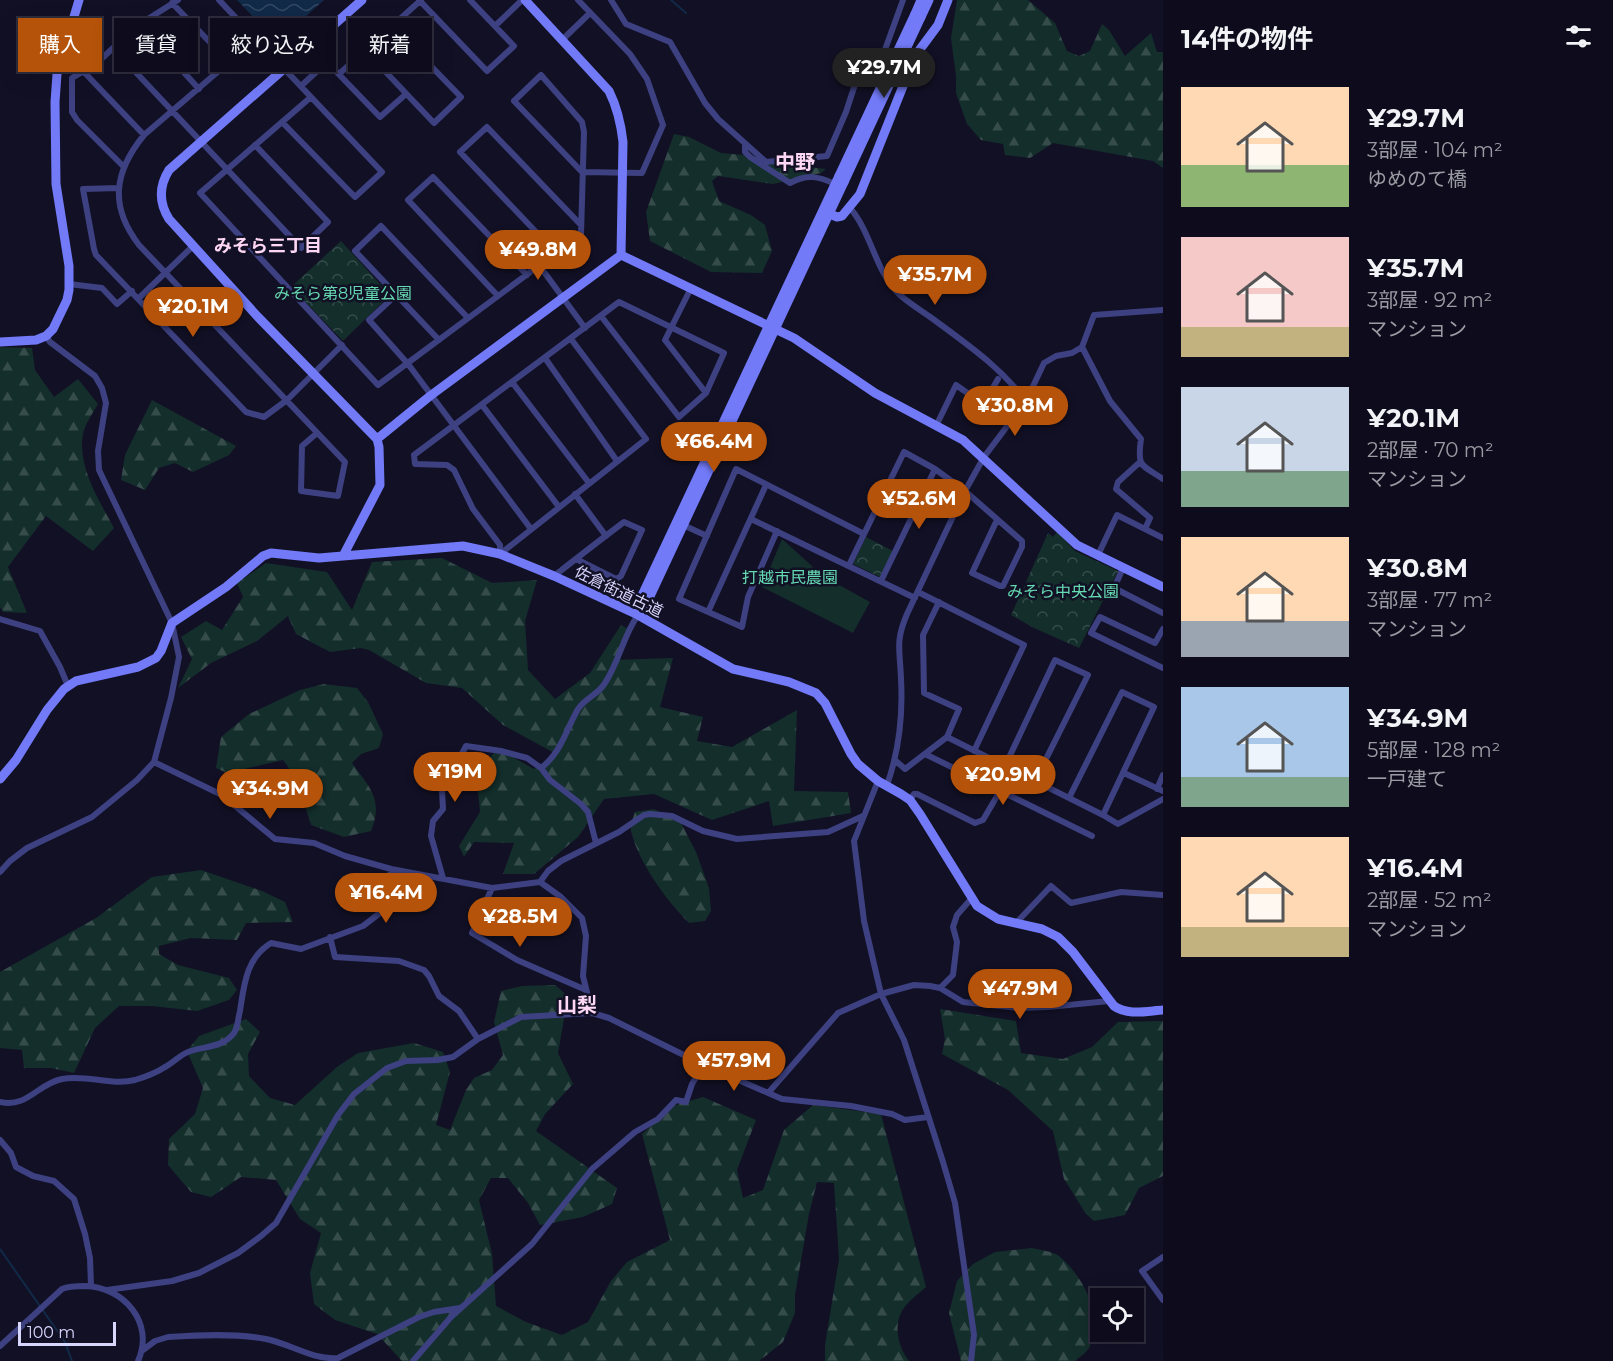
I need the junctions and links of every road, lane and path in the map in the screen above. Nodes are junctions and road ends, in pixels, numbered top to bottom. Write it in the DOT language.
graph roads {
  1 [pos="79,0"];
  2 [pos="219,0"];
  3 [pos="420,0"];
  4 [pos="470,0"];
  5 [pos="524,0"];
  6 [pos="578,0"];
  7 [pos="611,0"];
  8 [pos="903,0"];
  9 [pos="921,0"];
  10 [pos="929,0"];
  11 [pos="948,0"];
  12 [pos="360,1"];
  13 [pos="175,2"];
  14 [pos="590,13"];
  15 [pos="918,16"];
  16 [pos="150,18"];
  17 [pos="236,18"];
  18 [pos="401,18"];
  19 [pos="336,22"];
  20 [pos="495,26"];
  21 [pos="562,40"];
  22 [pos="210,41"];
  23 [pos="113,48"];
  24 [pos="102,58"];
  25 [pos="882,58"];
  26 [pos="348,66"];
  27 [pos="432,67"];
  28 [pos="910,70"];
  29 [pos="81,72"];
  30 [pos="84,72"];
  31 [pos="185,72"];
  32 [pos="218,72"];
  33 [pos="280,72"];
  34 [pos="288,72"];
  35 [pos="386,72"];
  36 [pos="339,74"];
  37 [pos="301,86"];
  38 [pos="200,88"];
  39 [pos="406,94"];
  40 [pos="311,97"];
  41 [pos="172,112"];
  42 [pos="282,122"];
  43 [pos="144,135"];
  44 [pos="201,142"];
  45 [pos="745,144"];
  46 [pos="255,145"];
  47 [pos="123,166"];
  48 [pos="227,170"];
  49 [pos="582,172"];
  50 [pos="622,173"];
  51 [pos="840,180"];
  52 [pos="119,188"];
  53 [pos="850,208"];
  54 [pos="830,214"];
  55 [pos="581,225"];
  56 [pos="193,246"];
  57 [pos="556,253"];
  58 [pos="621,255"];
  59 [pos="539,265"];
  60 [pos="165,273"];
  61 [pos="526,275"];
  62 [pos="69,284"];
  63 [pos="690,290"];
  64 [pos="132,291"];
  65 [pos="396,295"];
  66 [pos="498,296"];
  67 [pos="139,298"];
  68 [pos="562,298"];
  69 [pos="1163,310"];
  70 [pos="601,316"];
  71 [pos="468,318"];
  72 [pos="671,327"];
  73 [pos="585,328"];
  74 [pos="772,328"];
  75 [pos="46,336"];
  76 [pos="571,339"];
  77 [pos="439,340"];
  78 [pos="0,342"];
  79 [pos="342,345"];
  80 [pos="1082,347"];
  81 [pos="545,358"];
  82 [pos="408,364"];
  83 [pos="312,374"];
  84 [pos="998,379"];
  85 [pos="512,382"];
  86 [pos="705,393"];
  87 [pos="430,396"];
  88 [pos="287,400"];
  89 [pos="1026,401"];
  90 [pos="984,403"];
  91 [pos="482,405"];
  92 [pos="1010,423"];
  93 [pos="453,426"];
  94 [pos="936,426"];
  95 [pos="317,433"];
  96 [pos="377,439"];
  97 [pos="984,457"];
  98 [pos="617,461"];
  99 [pos="1140,462"];
  100 [pos="936,469"];
  101 [pos="1163,479"];
  102 [pos="589,483"];
  103 [pos="766,485"];
  104 [pos="965,490"];
  105 [pos="575,494"];
  106 [pos="559,507"];
  107 [pos="751,519"];
  108 [pos="997,520"];
  109 [pos="683,525"];
  110 [pos="531,529"];
  111 [pos="1145,529"];
  112 [pos="777,531"];
  113 [pos="864,534"];
  114 [pos="606,536"];
  115 [pos="707,536"];
  116 [pos="1163,538"];
  117 [pos="500,554"];
  118 [pos="1098,555"];
  119 [pos="343,556"];
  120 [pos="576,559"];
  121 [pos="849,565"];
  122 [pos="1123,568"];
  123 [pos="554,576"];
  124 [pos="881,581"];
  125 [pos="1163,588"];
  126 [pos="916,595"];
  127 [pos="939,602"];
  128 [pos="708,612"];
  129 [pos="1163,613"];
  130 [pos="897,614"];
  131 [pos="638,615"];
  132 [pos="905,618"];
  133 [pos="0,619"];
  134 [pos="172,623"];
  135 [pos="1163,630"];
  136 [pos="1163,668"];
  137 [pos="68,686"];
  138 [pos="947,737"];
  139 [pos="974,751"];
  140 [pos="925,754"];
  141 [pos="896,761"];
  142 [pos="154,762"];
  143 [pos="1005,766"];
  144 [pos="541,768"];
  145 [pos="1124,773"];
  146 [pos="1163,775"];
  147 [pos="0,779"];
  148 [pos="1035,781"];
  149 [pos="883,783"];
  150 [pos="992,787"];
  151 [pos="1160,790"];
  152 [pos="1000,791"];
  153 [pos="1069,798"];
  154 [pos="1163,799"];
  155 [pos="910,800"];
  156 [pos="1103,815"];
  157 [pos="863,816"];
  158 [pos="1092,836"];
  159 [pos="596,843"];
  160 [pos="390,869"];
  161 [pos="0,872"];
  162 [pos="443,878"];
  163 [pos="540,882"];
  164 [pos="492,888"];
  165 [pos="1163,895"];
  166 [pos="971,899"];
  167 [pos="1016,923"];
  168 [pos="330,937"];
  169 [pos="940,988"];
  170 [pos="585,990"];
  171 [pos="881,994"];
  172 [pos="1109,1001"];
  173 [pos="1163,1010"];
  174 [pos="592,1013"];
  175 [pos="477,1039"];
  176 [pos="704,1065"];
  177 [pos="769,1092"];
  178 [pos="0,1102"];
  179 [pos="928,1117"];
  180 [pos="0,1140"];
  181 [pos="1163,1257"];
  182 [pos="92,1286"];
  183 [pos="107,1290"];
  184 [pos="1163,1300"];
  185 [pos="461,1308"];
  186 [pos="0,1346"];
  187 [pos="143,1350"];
  188 [pos="138,1361"];
  189 [pos="413,1361"];
  190 [pos="971,1361"];
  1 -- 62 [label="street"];
  2 -- 17 [label="street"];
  3 -- 18 [label="street"];
  3 -- 20 [label="street"];
  4 -- 20 [label="street"];
  5 -- 20 [label="street"];
  5 -- 21 [label="street"];
  6 -- 14 [label="street"];
  7 -- 45 [label="street"];
  8 -- 25 [label="street"];
  9 -- 15 [label="street"];
  10 -- 15 [label="street"];
  11 -- 28 [label="street"];
  12 -- 19 [label="street"];
  13 -- 16 [label="street"];
  13 -- 22 [label="street"];
  14 -- 21 [label="street"];
  14 -- 50 [label="street"];
  15 -- 51 [label="street, bridge"];
  21 -- 50 [label="street"];
  23 -- 24 [label="street"];
  23 -- 41 [label="street"];
  25 -- 28 [label="street"];
  25 -- 45 [label="street"];
  26 -- 36 [label="street"];
  27 -- 39 [label="street"];
  28 -- 53 [label="street"];
  29 -- 47 [label="street"];
  30 -- 43 [label="street"];
  31 -- 38 [label="street"];
  32 -- 38 [label="street"];
  33 -- 44 [label="street"];
  34 -- 37 [label="street"];
  35 -- 39 [label="street"];
  36 -- 37 [label="street"];
  36 -- 39 [label="street"];
  37 -- 40 [label="street"];
  38 -- 41 [label="street"];
  40 -- 42 [label="street"];
  40 -- 42 [label="street"];
  41 -- 43 [label="street"];
  41 -- 44 [label="street"];
  42 -- 46 [label="street"];
  43 -- 47 [label="street"];
  44 -- 48 [label="street"];
  44 -- 56 [label="street"];
  45 -- 51 [label="street"];
  46 -- 48 [label="street"];
  46 -- 48 [label="street"];
  47 -- 52 [label="street"];
  48 -- 79 [label="street"];
  49 -- 49 [label="street"];
  49 -- 50 [label="street"];
  49 -- 55 [label="street"];
  50 -- 58 [label="street"];
  51 -- 54 [label="street"];
  51 -- 74 [label="street"];
  52 -- 60 [label="street"];
  52 -- 64 [label="street"];
  53 -- 54 [label="street"];
  53 -- 89 [label="street"];
  54 -- 74 [label="street"];
  55 -- 57 [label="street"];
  55 -- 57 [label="street"];
  56 -- 60 [label="street"];
  56 -- 83 [label="street"];
  57 -- 59 [label="street"];
  58 -- 63 [label="street"];
  58 -- 68 [label="street"];
  59 -- 61 [label="street"];
  59 -- 68 [label="street"];
  60 -- 67 [label="street"];
  60 -- 88 [label="street"];
  61 -- 66 [label="street"];
  61 -- 66 [label="street"];
  62 -- 64 [label="street"];
  62 -- 75 [label="street"];
  63 -- 72 [label="street"];
  63 -- 74 [label="street"];
  64 -- 67 [label="street"];
  65 -- 71 [label="street"];
  65 -- 77 [label="street"];
  65 -- 82 [label="street"];
  66 -- 71 [label="street"];
  67 -- 88 [label="street"];
  68 -- 73 [label="street"];
  68 -- 87 [label="street"];
  69 -- 80 [label="street"];
  70 -- 72 [label="street"];
  70 -- 73 [label="street"];
  70 -- 86 [label="street"];
  71 -- 77 [label="street"];
  72 -- 86 [label="street"];
  72 -- 86 [label="street"];
  73 -- 76 [label="street"];
  74 -- 94 [label="street"];
  74 -- 109 [label="street"];
  74 -- 131 [label="street"];
  75 -- 78 [label="street"];
  75 -- 134 [label="street"];
  76 -- 81 [label="street"];
  76 -- 98 [label="street"];
  77 -- 82 [label="street"];
  79 -- 82 [label="street"];
  79 -- 83 [label="street"];
  80 -- 89 [label="street"];
  80 -- 99 [label="street"];
  81 -- 85 [label="street"];
  81 -- 98 [label="street"];
  82 -- 87 [label="street"];
  83 -- 88 [label="street"];
  83 -- 96 [label="street"];
  84 -- 90 [label="street"];
  85 -- 91 [label="street"];
  85 -- 102 [label="street"];
  87 -- 93 [label="street"];
  87 -- 96 [label="street"];
  88 -- 95 [label="street"];
  89 -- 92 [label="street"];
  90 -- 92 [label="street"];
  90 -- 94 [label="street"];
  91 -- 93 [label="street"];
  91 -- 106 [label="street"];
  92 -- 97 [label="street"];
  93 -- 110 [label="street"];
  93 -- 117 [label="street"];
  94 -- 97 [label="street"];
  95 -- 95 [label="street"];
  96 -- 119 [label="street"];
  97 -- 104 [label="street"];
  97 -- 118 [label="street"];
  98 -- 102 [label="street"];
  99 -- 101 [label="street"];
  99 -- 111 [label="street"];
  100 -- 104 [label="street"];
  100 -- 113 [label="street"];
  100 -- 124 [label="street"];
  102 -- 105 [label="street"];
  103 -- 107 [label="street"];
  103 -- 113 [label="street"];
  103 -- 115 [label="street"];
  104 -- 108 [label="street"];
  104 -- 126 [label="street"];
  105 -- 106 [label="street"];
  105 -- 114 [label="street"];
  106 -- 110 [label="street"];
  107 -- 112 [label="street"];
  107 -- 128 [label="street"];
  108 -- 108 [label="street"];
  109 -- 115 [label="street"];
  109 -- 131 [label="street"];
  110 -- 117 [label="street"];
  111 -- 116 [label="street"];
  111 -- 118 [label="street"];
  112 -- 121 [label="street"];
  112 -- 128 [label="street"];
  113 -- 121 [label="street"];
  114 -- 120 [label="street"];
  114 -- 120 [label="street"];
  115 -- 128 [label="street"];
  117 -- 119 [label="street, 佐倉街道古道"];
  117 -- 123 [label="street, 佐倉街道古道"];
  118 -- 122 [label="street"];
  119 -- 134 [label="street, 佐倉街道古道"];
  120 -- 123 [label="street"];
  121 -- 124 [label="street"];
  122 -- 125 [label="street"];
  122 -- 129 [label="street"];
  123 -- 131 [label="street, 佐倉街道古道"];
  124 -- 126 [label="street"];
  126 -- 127 [label="street"];
  126 -- 132 [label="street"];
  127 -- 138 [label="street"];
  127 -- 139 [label="street"];
  130 -- 132 [label="street"];
  131 -- 144 [label="street"];
  131 -- 149 [label="street, 佐倉街道古道"];
  132 -- 141 [label="street"];
  133 -- 137 [label="street"];
  134 -- 137 [label="street"];
  134 -- 142 [label="street"];
  135 -- 136 [label="street"];
  137 -- 147 [label="street"];
  138 -- 139 [label="street"];
  138 -- 140 [label="street"];
  139 -- 143 [label="street"];
  140 -- 141 [label="street"];
  140 -- 150 [label="street"];
  141 -- 149 [label="street"];
  142 -- 160 [label="street"];
  142 -- 161 [label="street"];
  143 -- 148 [label="street"];
  143 -- 148 [label="street"];
  143 -- 150 [label="street"];
  144 -- 159 [label="street"];
  144 -- 162 [label="street"];
  145 -- 151 [label="street"];
  145 -- 153 [label="street"];
  145 -- 156 [label="street"];
  146 -- 151 [label="street"];
  148 -- 153 [label="street"];
  149 -- 155 [label="street, 佐倉街道古道"];
  149 -- 157 [label="street"];
  150 -- 152 [label="street"];
  152 -- 155 [label="street"];
  152 -- 158 [label="street"];
  153 -- 156 [label="street"];
  154 -- 156 [label="street"];
  155 -- 166 [label="street, 佐倉街道古道"];
  157 -- 159 [label="street"];
  157 -- 171 [label="street"];
  159 -- 163 [label="street"];
  160 -- 162 [label="street"];
  160 -- 168 [label="street"];
  162 -- 164 [label="street"];
  163 -- 164 [label="street"];
  163 -- 170 [label="street"];
  164 -- 170 [label="street"];
  165 -- 167 [label="street"];
  166 -- 167 [label="street, 佐倉街道古道"];
  166 -- 169 [label="street"];
  167 -- 172 [label="street, 佐倉街道古道"];
  168 -- 175 [label="street"];
  168 -- 178 [label="street"];
  169 -- 171 [label="street"];
  169 -- 172 [label="street"];
  170 -- 174 [label="street"];
  171 -- 177 [label="street"];
  171 -- 179 [label="street"];
  172 -- 173 [label="street"];
  174 -- 175 [label="street"];
  174 -- 176 [label="street"];
  175 -- 183 [label="street"];
  176 -- 177 [label="street"];
  176 -- 185 [label="street"];
  177 -- 179 [label="street"];
  179 -- 190 [label="street"];
  180 -- 182 [label="street"];
  181 -- 184 [label="street"];
  182 -- 183 [label="street"];
  182 -- 186 [label="street"];
  183 -- 187 [label="street"];
  185 -- 187 [label="street"];
  185 -- 189 [label="street"];
  187 -- 188 [label="street"];
}
